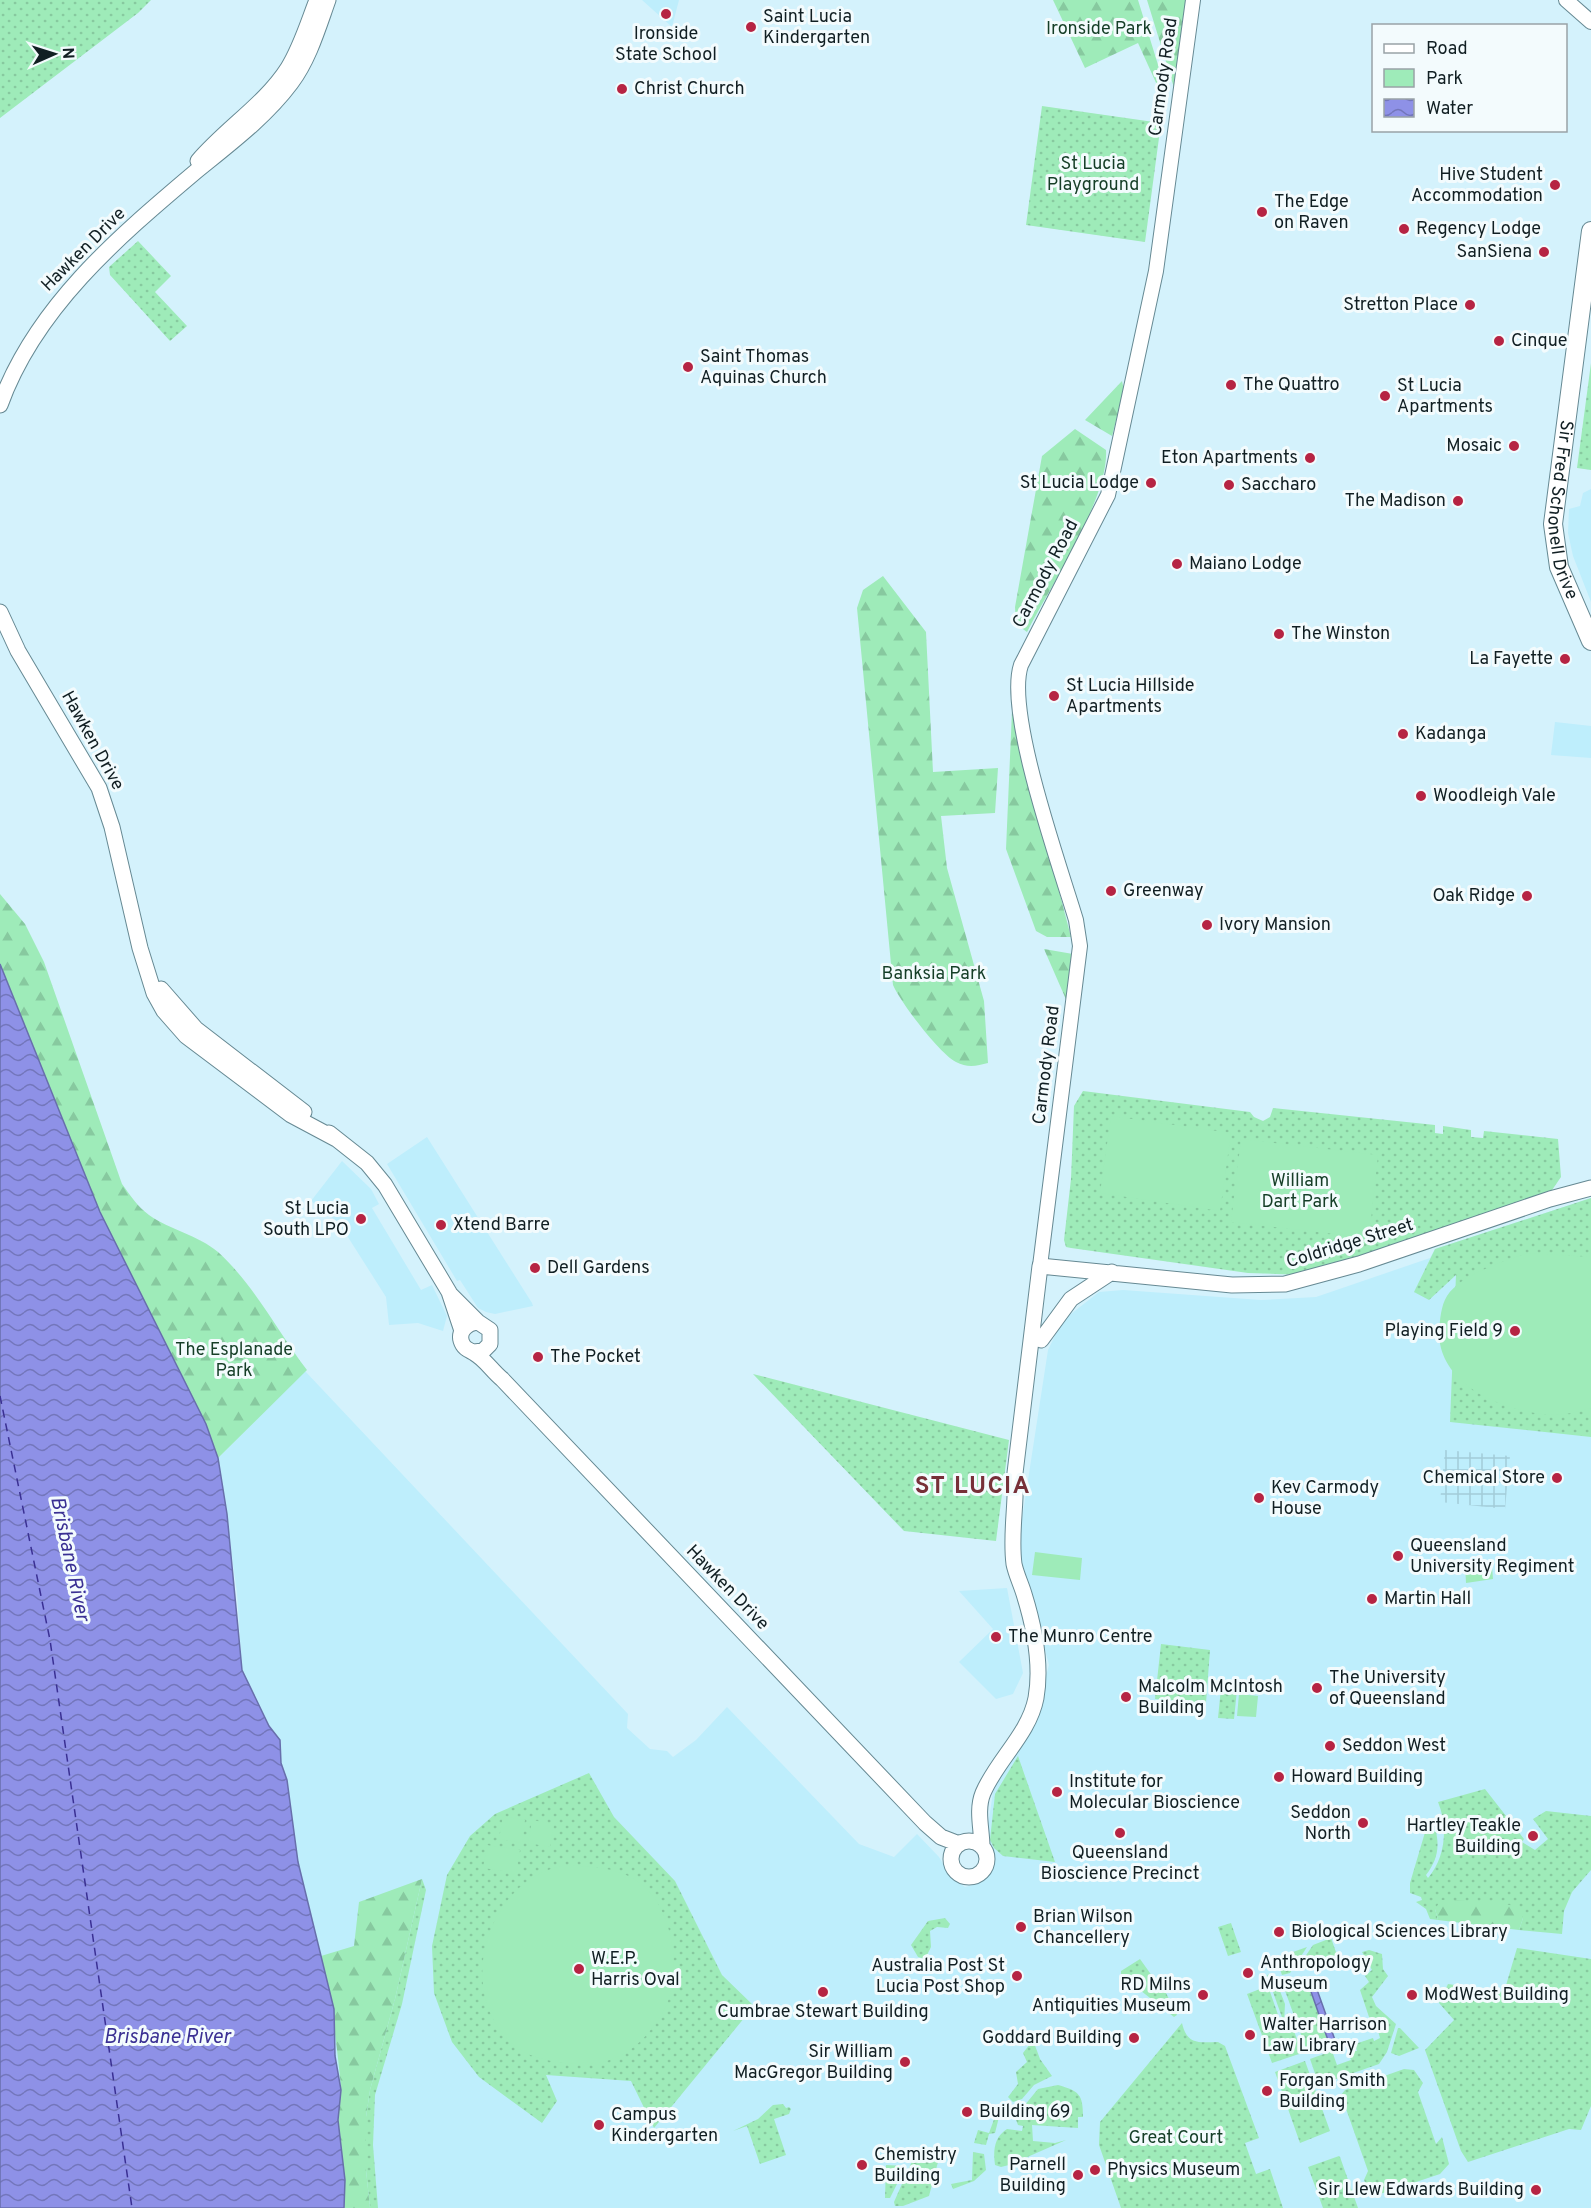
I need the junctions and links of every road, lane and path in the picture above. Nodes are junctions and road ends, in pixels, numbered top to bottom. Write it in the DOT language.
graph roads {
  1 [pos="317,0"];
  2 [pos="328,0"];
  3 [pos="1194,0"];
  4 [pos="1566,0"];
  5 [pos="1589,19"];
  6 [pos="171,193"];
  7 [pos="1591,231"];
  8 [pos="0,405"];
  9 [pos="0,612"];
  10 [pos="1591,641"];
  11 [pos="1591,1188"];
  12 [pos="1045,1267"];
  13 [pos="1112,1272"];
  14 [pos="449,1292"];
  15 [pos="478,1322"];
  16 [pos="462,1331"];
  17 [pos="1041,1340"];
  18 [pos="490,1344"];
  19 [pos="474,1353"];
  20 [pos="502,1379"];
  21 [pos="1017,1495"];
  22 [pos="979,1816"];
  23 [pos="981,1847"];
  24 [pos="959,1848"];
  1 -- 6 [label="main road, Hawken Drive"];
  2 -- 6 [label="main road, Hawken Drive"];
  3 -- 12 [label="street, Carmody Road"];
  4 -- 5 [label="street"];
  6 -- 8 [label="main road, Hawken Drive"];
  7 -- 10 [label="main road, Sir Fred Schonell Drive"];
  9 -- 14 [label="main road, Hawken Drive"];
  11 -- 13 [label="main road, Coldridge Street"];
  12 -- 13 [label="main road, Coldridge Street"];
  12 -- 17 [label="main road, Carmody Road"];
  12 -- 21 [label="main road, Carmody Road"];
  13 -- 17 [label="main road"];
  14 -- 15 [label="main road, Hawken Drive"];
  14 -- 16 [label="main road, Hawken Drive"];
  15 -- 16 [label="main road"];
  15 -- 18 [label="main road, Hawken Drive"];
  16 -- 19 [label="main road, Hawken Drive"];
  17 -- 21 [label="main road, Carmody Road"];
  18 -- 19 [label="main road"];
  18 -- 20 [label="main road, Hawken Drive"];
  19 -- 20 [label="main road, Hawken Drive"];
  20 -- 24 [label="main road, Hawken Drive"];
  21 -- 22 [label="main road, Carmody Road"];
  22 -- 23 [label="main road, Carmody Road"];
  22 -- 24 [label="main road, Carmody Road"];
  23 -- 24 [label="main road"];
  23 -- 24 [label="main road"];
}
